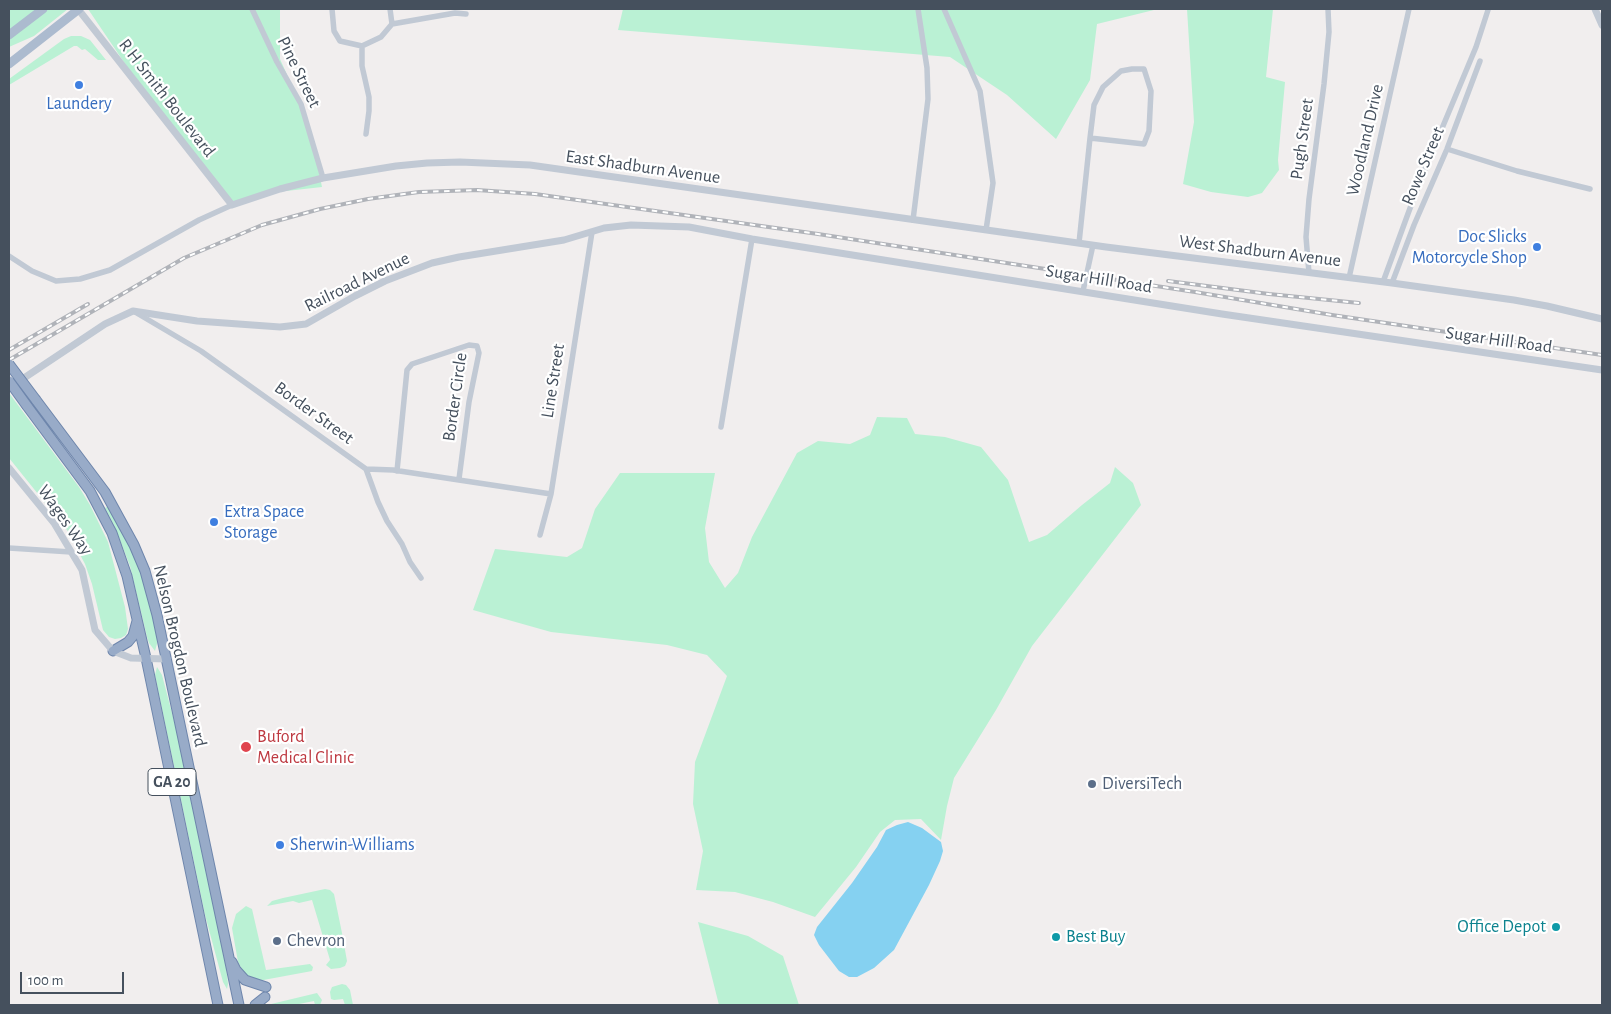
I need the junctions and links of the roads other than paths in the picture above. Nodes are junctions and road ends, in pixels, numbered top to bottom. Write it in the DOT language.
graph roads {
  1 [pos="43,9"];
  2 [pos="78,9"];
  3 [pos="252,9"];
  4 [pos="332,9"];
  5 [pos="390,9"];
  6 [pos="918,9"];
  7 [pos="944,9"];
  8 [pos="1328,9"];
  9 [pos="1409,9"];
  10 [pos="1595,9"];
  11 [pos="1488,10"];
  12 [pos="466,14"];
  13 [pos="392,24"];
  14 [pos="1602,25"];
  15 [pos="9,35"];
  16 [pos="362,46"];
  17 [pos="1480,61"];
  18 [pos="9,64"];
  19 [pos="366,134"];
  20 [pos="1090,138"];
  21 [pos="1447,149"];
  22 [pos="324,178"];
  23 [pos="1590,188"];
  24 [pos="232,205"];
  25 [pos="913,220"];
  26 [pos="986,230"];
  27 [pos="592,232"];
  28 [pos="752,239"];
  29 [pos="1078,243"];
  30 [pos="1093,245"];
  31 [pos="9,256"];
  32 [pos="1309,273"];
  33 [pos="1349,278"];
  34 [pos="1383,282"];
  35 [pos="1392,283"];
  36 [pos="1083,291"];
  37 [pos="133,311"];
  38 [pos="1602,319"];
  39 [pos="9,364"];
  40 [pos="1602,370"];
  41 [pos="9,382"];
  42 [pos="9,388"];
  43 [pos="721,427"];
  44 [pos="9,468"];
  45 [pos="366,469"];
  46 [pos="398,471"];
  47 [pos="459,479"];
  48 [pos="551,494"];
  49 [pos="540,535"];
  50 [pos="9,548"];
  51 [pos="71,552"];
  52 [pos="422,578"];
  53 [pos="137,616"];
  54 [pos="113,651"];
  55 [pos="146,658"];
  56 [pos="167,659"];
  57 [pos="228,955"];
  58 [pos="218,1005"];
  59 [pos="239,1005"];
  60 [pos="256,1005"];
  1 -- 15 [label="main road"];
  2 -- 18 [label="main road"];
  2 -- 24 [label="street, R H Smith Boulevard"];
  3 -- 22 [label="street, Pine Street"];
  4 -- 16 [label="street"];
  5 -- 13 [label="street"];
  6 -- 25 [label="street"];
  7 -- 26 [label="street"];
  8 -- 32 [label="street, Pugh Street"];
  9 -- 33 [label="street, Woodland Drive"];
  10 -- 14 [label="street"];
  11 -- 34 [label="street"];
  12 -- 13 [label="street"];
  13 -- 16 [label="street"];
  16 -- 19 [label="street"];
  17 -- 21 [label="street, Rowe Street"];
  20 -- 20 [label="street"];
  20 -- 29 [label="street"];
  21 -- 23 [label="street"];
  21 -- 35 [label="street, Rowe Street"];
  22 -- 24 [label="street, East Shadburn Avenue"];
  22 -- 25 [label="street, East Shadburn Avenue"];
  24 -- 31 [label="street"];
  25 -- 26 [label="street, West Shadburn Avenue"];
  26 -- 29 [label="street, West Shadburn Avenue"];
  27 -- 28 [label="street, Sugar Hill Road"];
  27 -- 37 [label="street, Railroad Avenue"];
  27 -- 48 [label="street, Line Street"];
  28 -- 36 [label="street, Sugar Hill Road"];
  28 -- 43 [label="street"];
  29 -- 30 [label="street, West Shadburn Avenue"];
  30 -- 32 [label="street, West Shadburn Avenue"];
  30 -- 36 [label="street"];
  32 -- 33 [label="street, West Shadburn Avenue"];
  33 -- 34 [label="street, West Shadburn Avenue"];
  34 -- 35 [label="street, West Shadburn Avenue"];
  35 -- 38 [label="street, West Shadburn Avenue"];
  36 -- 40 [label="street, Sugar Hill Road"];
  37 -- 42 [label="street"];
  37 -- 45 [label="street, Border Street"];
  39 -- 56 [label="highway, Nelson Brogdon Boulevard / GA 20, bridge"];
  41 -- 53 [label="highway, Nelson Brogdon Boulevard / GA 20, bridge"];
  44 -- 51 [label="street, Wages Way"];
  45 -- 46 [label="street"];
  45 -- 52 [label="street"];
  46 -- 47 [label="street"];
  46 -- 47 [label="street, Border Circle"];
  47 -- 48 [label="street"];
  48 -- 49 [label="street, Line Street"];
  50 -- 51 [label="street"];
  51 -- 54 [label="street, Wages Way"];
  53 -- 54 [label="highway"];
  53 -- 55 [label="highway, Nelson Brogdon Boulevard / GA 20"];
  54 -- 55 [label="street"];
  55 -- 56 [label="street"];
  55 -- 58 [label="highway, Nelson Brogdon Boulevard / GA 20"];
  56 -- 57 [label="highway, Nelson Brogdon Boulevard / GA 20"];
  57 -- 59 [label="highway, Nelson Brogdon Boulevard / GA 20"];
  57 -- 60 [label="highway"];
}
